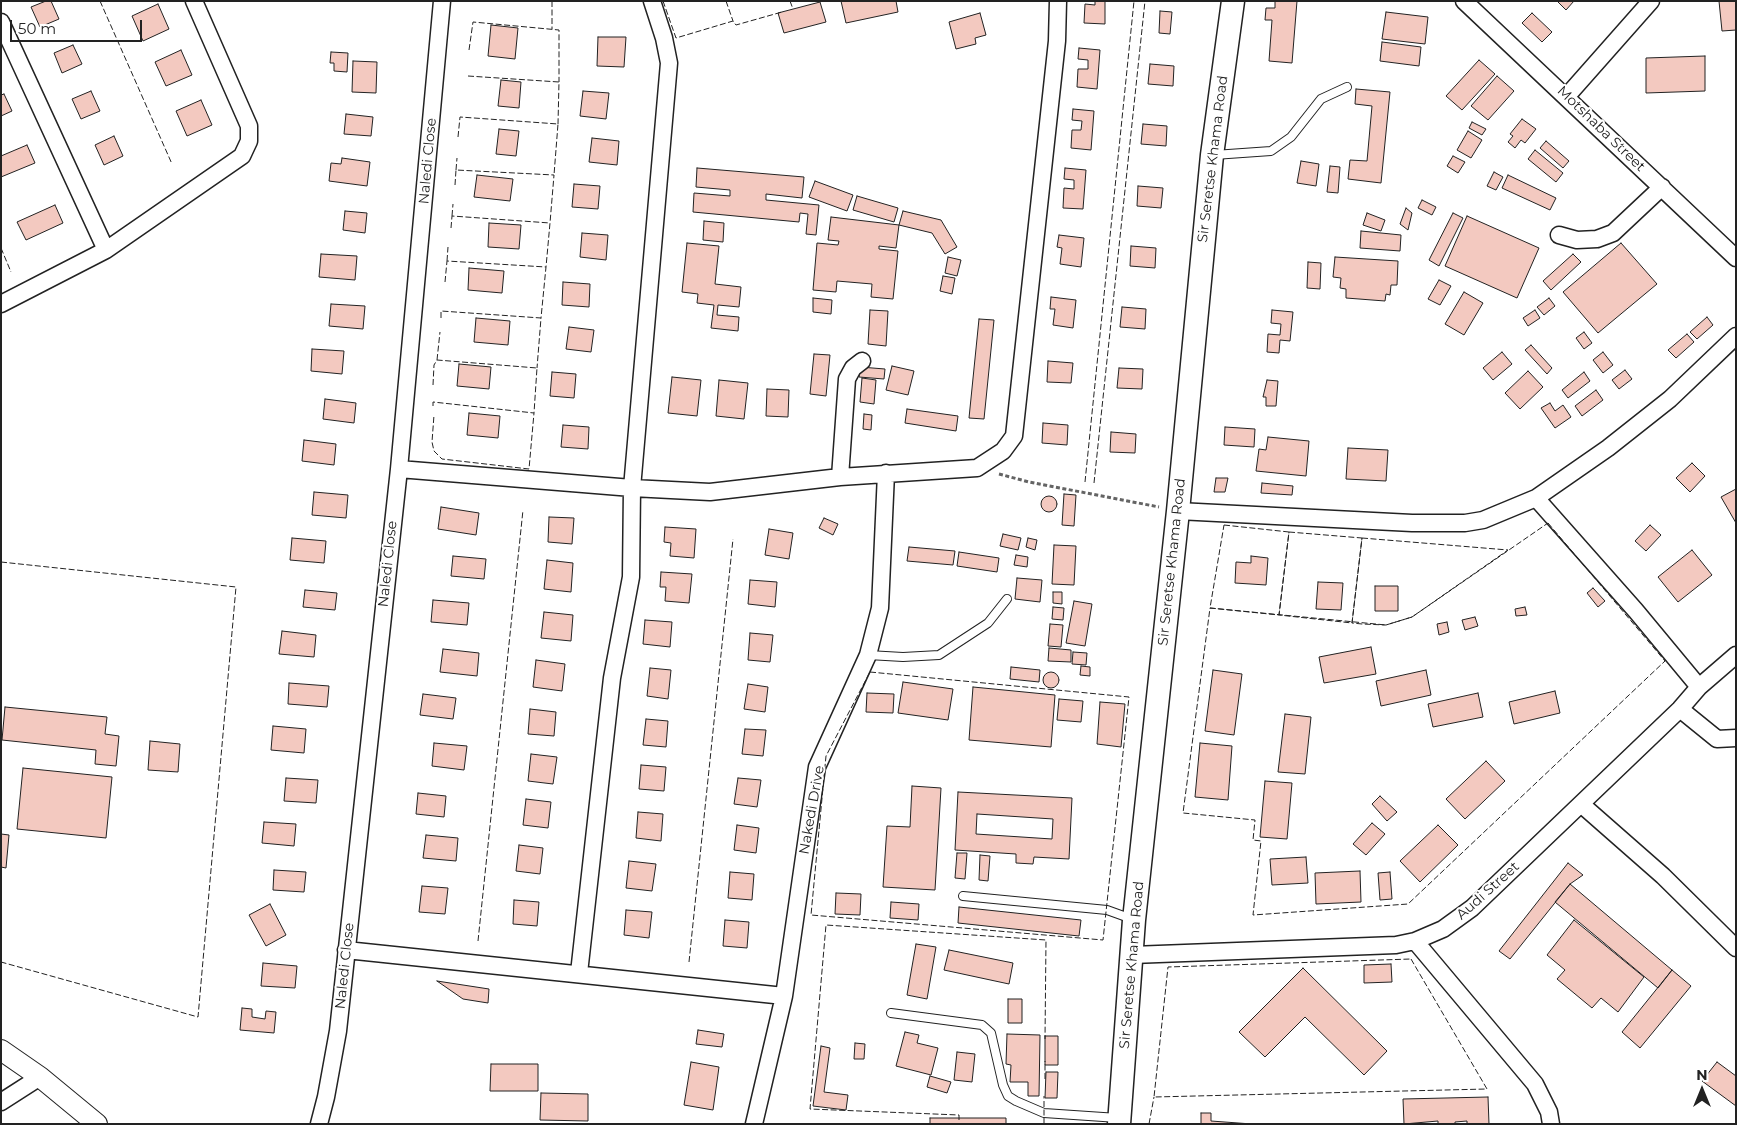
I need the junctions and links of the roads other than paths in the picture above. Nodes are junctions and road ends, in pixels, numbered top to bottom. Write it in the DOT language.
graph roads {
  1 [pos="194,1"];
  2 [pos="442,1"];
  3 [pos="652,1"];
  4 [pos="1058,1"];
  5 [pos="1233,1"];
  6 [pos="1464,1"];
  7 [pos="1650,1"];
  8 [pos="1,22"];
  9 [pos="1347,87"];
  10 [pos="1567,96"];
  11 [pos="1212,155"];
  12 [pos="1662,187"];
  13 [pos="1559,235"];
  14 [pos="106,250"];
  15 [pos="1736,258"];
  16 [pos="1,304"];
  17 [pos="1736,336"];
  18 [pos="862,361"];
  19 [pos="399,469"];
  20 [pos="886,473"];
  21 [pos="840,477"];
  22 [pos="632,488"];
  23 [pos="1536,498"];
  24 [pos="1178,511"];
  25 [pos="1007,599"];
  26 [pos="868,655"];
  27 [pos="1736,655"];
  28 [pos="1699,687"];
  29 [pos="1680,708"];
  30 [pos="1736,738"];
  31 [pos="1581,804"];
  32 [pos="963,896"];
  33 [pos="1134,920"];
  34 [pos="1415,941"];
  35 [pos="1734,944"];
  36 [pos="346,950"];
  37 [pos="1132,955"];
  38 [pos="579,973"];
  39 [pos="784,996"];
  40 [pos="891,1013"];
  41 [pos="1,1050"];
  42 [pos="40,1077"];
  43 [pos="1,1102"];
  44 [pos="1119,1121"];
  45 [pos="90,1122"];
  46 [pos="319,1124"];
  47 [pos="754,1124"];
  48 [pos="1551,1124"];
  1 -- 14 [label="street"];
  2 -- 19 [label="street, Naledi Close"];
  3 -- 22 [label="street"];
  4 -- 20 [label="street"];
  5 -- 11 [label="main road, Sir Seretse Khama Road"];
  6 -- 10 [label="street, Motshaba Street"];
  7 -- 10 [label="street"];
  8 -- 14 [label="street"];
  9 -- 11 [label="lane"];
  10 -- 12 [label="street, Motshaba Street"];
  11 -- 24 [label="main road, Sir Seretse Khama Road"];
  12 -- 13 [label="street"];
  12 -- 15 [label="street, Motshaba Street"];
  14 -- 16 [label="street"];
  17 -- 23 [label="street"];
  18 -- 21 [label="street"];
  19 -- 22 [label="street"];
  19 -- 36 [label="street, Naledi Close"];
  20 -- 21 [label="street"];
  20 -- 26 [label="street, Nakedi Drive"];
  21 -- 22 [label="street"];
  22 -- 38 [label="street"];
  23 -- 24 [label="street"];
  23 -- 28 [label="street"];
  24 -- 33 [label="main road, Sir Seretse Khama Road"];
  25 -- 26 [label="lane"];
  26 -- 39 [label="street, Nakedi Drive"];
  27 -- 28 [label="street, Audi Street"];
  28 -- 29 [label="street, Audi Street"];
  29 -- 30 [label="street"];
  29 -- 31 [label="street, Audi Street"];
  31 -- 34 [label="street, Audi Street"];
  31 -- 35 [label="street"];
  32 -- 33 [label="lane"];
  33 -- 37 [label="main road, Sir Seretse Khama Road"];
  34 -- 37 [label="street, Audi Street"];
  34 -- 48 [label="street"];
  36 -- 38 [label="street"];
  36 -- 46 [label="street, Naledi Close"];
  37 -- 44 [label="main road, Sir Seretse Khama Road"];
  38 -- 39 [label="street"];
  39 -- 47 [label="street, Nakedi Drive"];
  40 -- 44 [label="lane"];
  41 -- 42 [label="street"];
  42 -- 43 [label="street"];
  42 -- 45 [label="street"];
}
